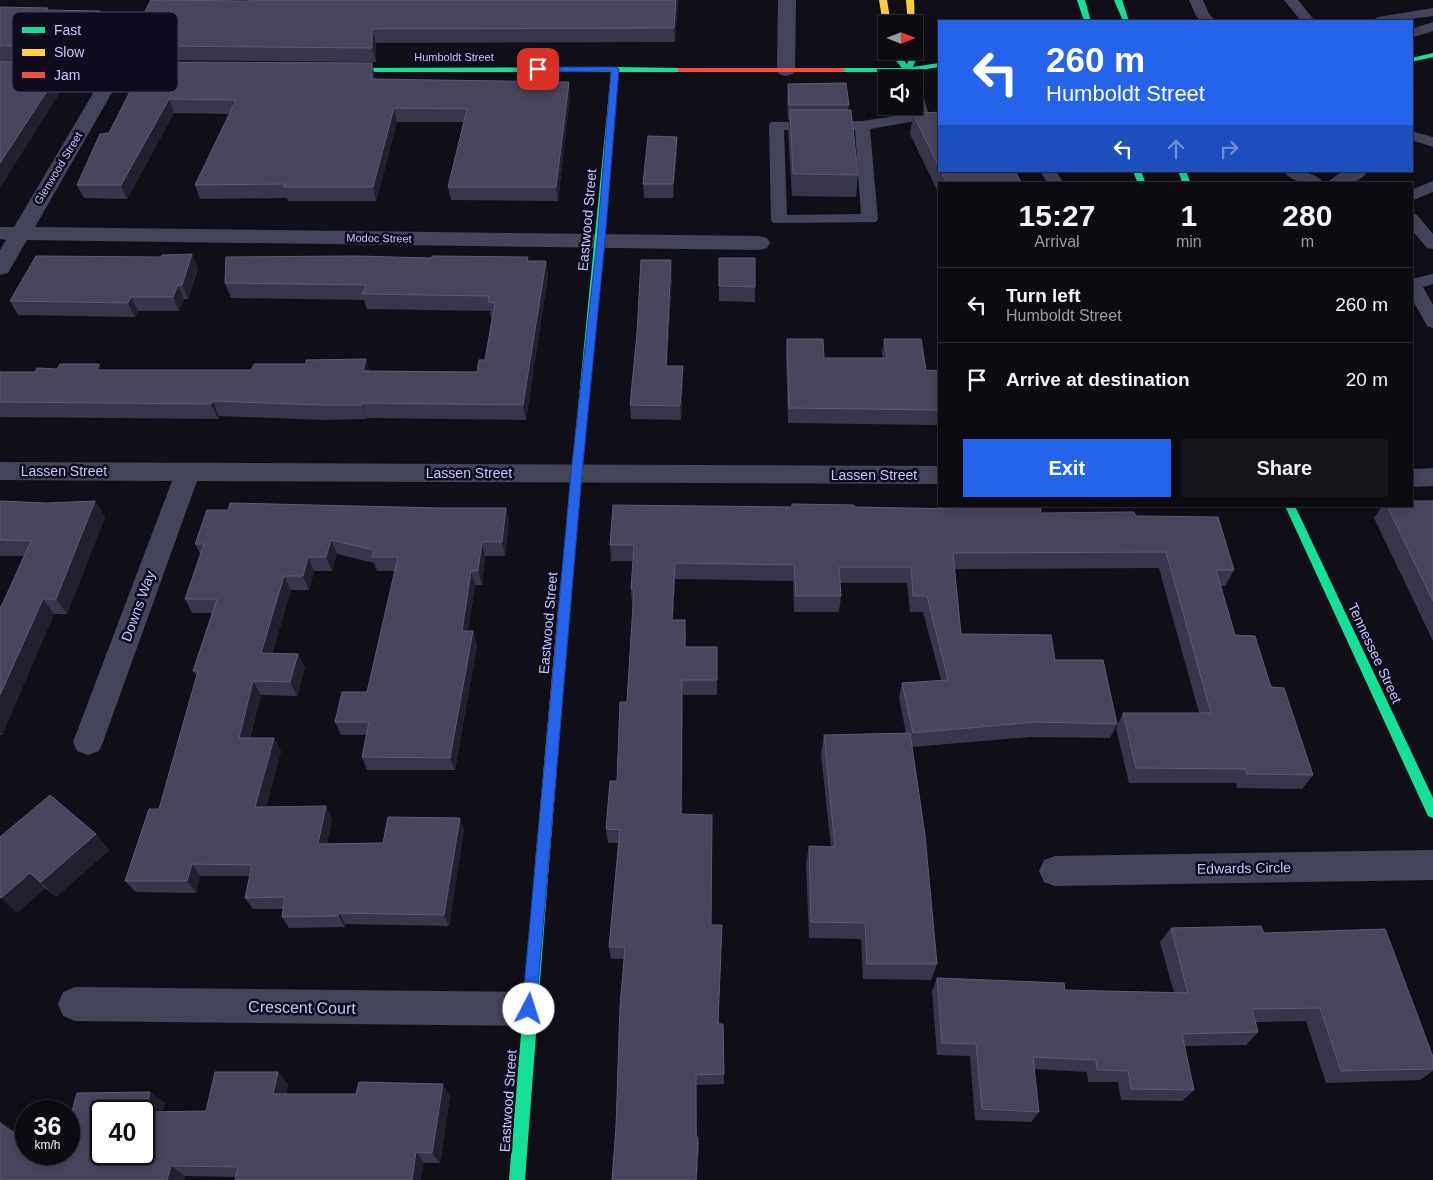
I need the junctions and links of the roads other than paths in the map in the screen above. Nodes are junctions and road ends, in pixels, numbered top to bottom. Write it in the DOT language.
graph roads {
  1 [pos="787,0"];
  2 [pos="883,0"];
  3 [pos="910,0"];
  4 [pos="1081,0"];
  5 [pos="1118,0"];
  6 [pos="1196,0"];
  7 [pos="1291,0"];
  8 [pos="1433,12"];
  9 [pos="886,15"];
  10 [pos="911,15"];
  11 [pos="1088,20"];
  12 [pos="1126,20"];
  13 [pos="1208,20"];
  14 [pos="1307,20"];
  15 [pos="1383,20"];
  16 [pos="1433,26"];
  17 [pos="1413,33"];
  18 [pos="1433,55"];
  19 [pos="1413,60"];
  20 [pos="938,66"];
  21 [pos="178,69"];
  22 [pos="196,69"];
  23 [pos="615,69"];
  24 [pos="324,70"];
  25 [pos="786,70"];
  26 [pos="923,70"];
  27 [pos="878,73"];
  28 [pos="923,75"];
  29 [pos="938,76"];
  30 [pos="101,92"];
  31 [pos="922,116"];
  32 [pos="938,116"];
  33 [pos="862,126"];
  34 [pos="1413,136"];
  35 [pos="1433,142"];
  36 [pos="1293,172"];
  37 [pos="1356,172"];
  38 [pos="1314,182"];
  39 [pos="1340,182"];
  40 [pos="1433,186"];
  41 [pos="1413,195"];
  42 [pos="1413,220"];
  43 [pos="10,233"];
  44 [pos="601,241"];
  45 [pos="759,243"];
  46 [pos="1433,244"];
  47 [pos="0,268"];
  48 [pos="1433,279"];
  49 [pos="1433,322"];
  50 [pos="0,471"];
  51 [pos="188,471"];
  52 [pos="576,473"];
  53 [pos="938,475"];
  54 [pos="1433,477"];
  55 [pos="1413,478"];
  56 [pos="1290,507"];
  57 [pos="88,742"];
  58 [pos="1433,812"];
  59 [pos="1433,865"];
  60 [pos="1055,871"];
  61 [pos="75,1004"];
  62 [pos="529,1009"];
  63 [pos="517,1180"];
  1 -- 25 [label="street"];
  2 -- 9 [label="main road"];
  3 -- 10 [label="main road"];
  4 -- 11 [label="main road"];
  5 -- 12 [label="main road"];
  6 -- 13 [label="lane"];
  7 -- 14 [label="lane"];
  8 -- 15 [label="lane"];
  16 -- 17 [label="lane"];
  18 -- 19 [label="main road"];
  20 -- 26 [label="main road, Humboldt Street"];
  21 -- 22 [label="main road"];
  23 -- 24 [label="main road, Humboldt Street"];
  23 -- 25 [label="main road, Humboldt Street"];
  23 -- 44 [label="main road, Eastwood Street"];
  25 -- 27 [label="main road, Humboldt Street"];
  28 -- 29 [label="main road, Humboldt Street"];
  30 -- 43 [label="street, Glenwood Street"];
  31 -- 32 [label="lane"];
  31 -- 33 [label="lane"];
  33 -- 33 [label="lane"];
  34 -- 35 [label="lane"];
  36 -- 38 [label="lane"];
  37 -- 39 [label="street"];
  40 -- 41 [label="lane"];
  42 -- 46 [label="lane"];
  43 -- 44 [label="street, Modoc Street"];
  43 -- 47 [label="street, Glenwood Street"];
  44 -- 45 [label="street, Modoc Street"];
  44 -- 52 [label="main road, Eastwood Street"];
  48 -- 49 [label="lane"];
  50 -- 51 [label="street, Lassen Street"];
  51 -- 52 [label="street, Lassen Street"];
  51 -- 57 [label="street, Downs Way"];
  52 -- 53 [label="street, Lassen Street"];
  52 -- 62 [label="main road, Eastwood Street"];
  54 -- 55 [label="street"];
  56 -- 58 [label="main road, Tennessee Street"];
  59 -- 60 [label="street, Edwards Circle"];
  61 -- 62 [label="street, Crescent Court"];
  62 -- 63 [label="main road, Eastwood Street"];
}
